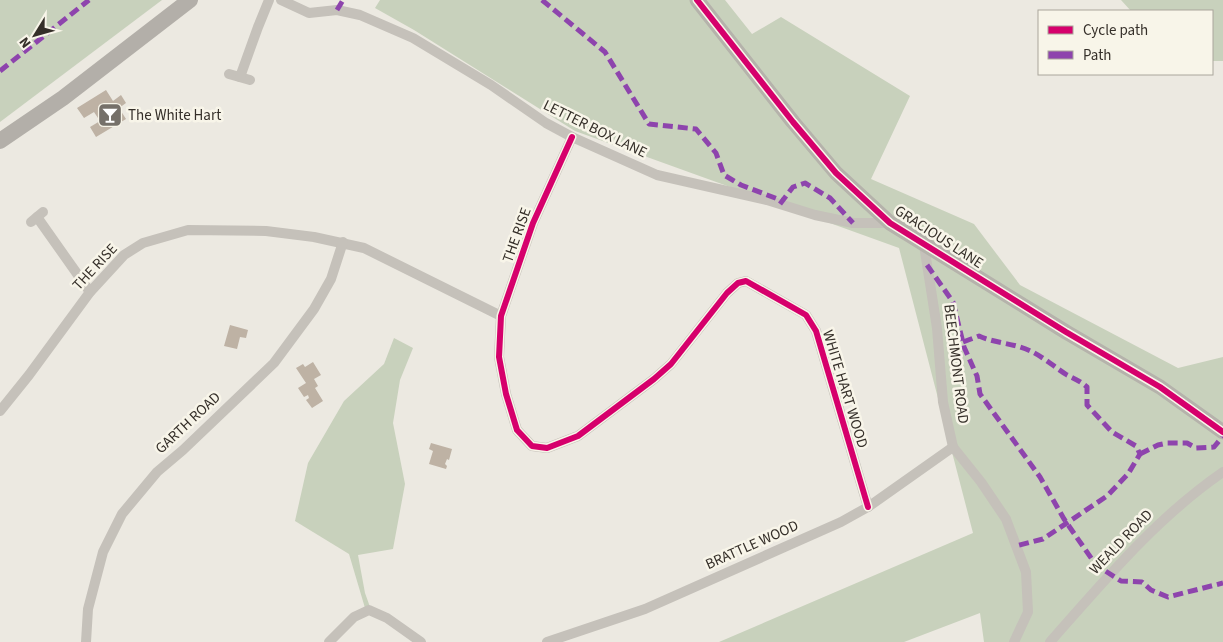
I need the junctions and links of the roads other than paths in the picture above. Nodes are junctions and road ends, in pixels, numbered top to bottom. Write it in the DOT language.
graph roads {
  1 [pos="190,0"];
  2 [pos="269,0"];
  3 [pos="281,0"];
  4 [pos="698,0"];
  5 [pos="229,74"];
  6 [pos="572,137"];
  7 [pos="0,141"];
  8 [pos="37,217"];
  9 [pos="890,223"];
  10 [pos="343,242"];
  11 [pos="924,246"];
  12 [pos="90,292"];
  13 [pos="501,316"];
  14 [pos="0,412"];
  15 [pos="1223,432"];
  16 [pos="953,447"];
  17 [pos="1223,472"];
  18 [pos="868,507"];
  19 [pos="86,642"];
  20 [pos="329,642"];
  21 [pos="420,642"];
  22 [pos="547,642"];
  23 [pos="1014,642"];
  24 [pos="1050,642"];
  1 -- 7 [label="main road"];
  2 -- 5 [label="street"];
  3 -- 6 [label="street, LETTER BOX LANE"];
  4 -- 9 [label="street, GRACIOUS LANE"];
  6 -- 9 [label="street, LETTER BOX LANE"];
  6 -- 13 [label="street, THE RISE"];
  8 -- 12 [label="street"];
  9 -- 11 [label="street, GRACIOUS LANE"];
  10 -- 12 [label="street, THE RISE"];
  10 -- 13 [label="street, THE RISE"];
  10 -- 19 [label="street, GARTH ROAD"];
  11 -- 15 [label="street, GRACIOUS LANE"];
  11 -- 16 [label="street, BEECHMONT ROAD"];
  12 -- 14 [label="street, THE RISE"];
  13 -- 18 [label="street, WHITE HART WOOD"];
  16 -- 18 [label="street, BRATTLE WOOD"];
  16 -- 23 [label="street, BEECHMONT ROAD"];
  17 -- 24 [label="street, WEALD ROAD"];
  18 -- 22 [label="street, BRATTLE WOOD"];
  20 -- 21 [label="street"];
}
